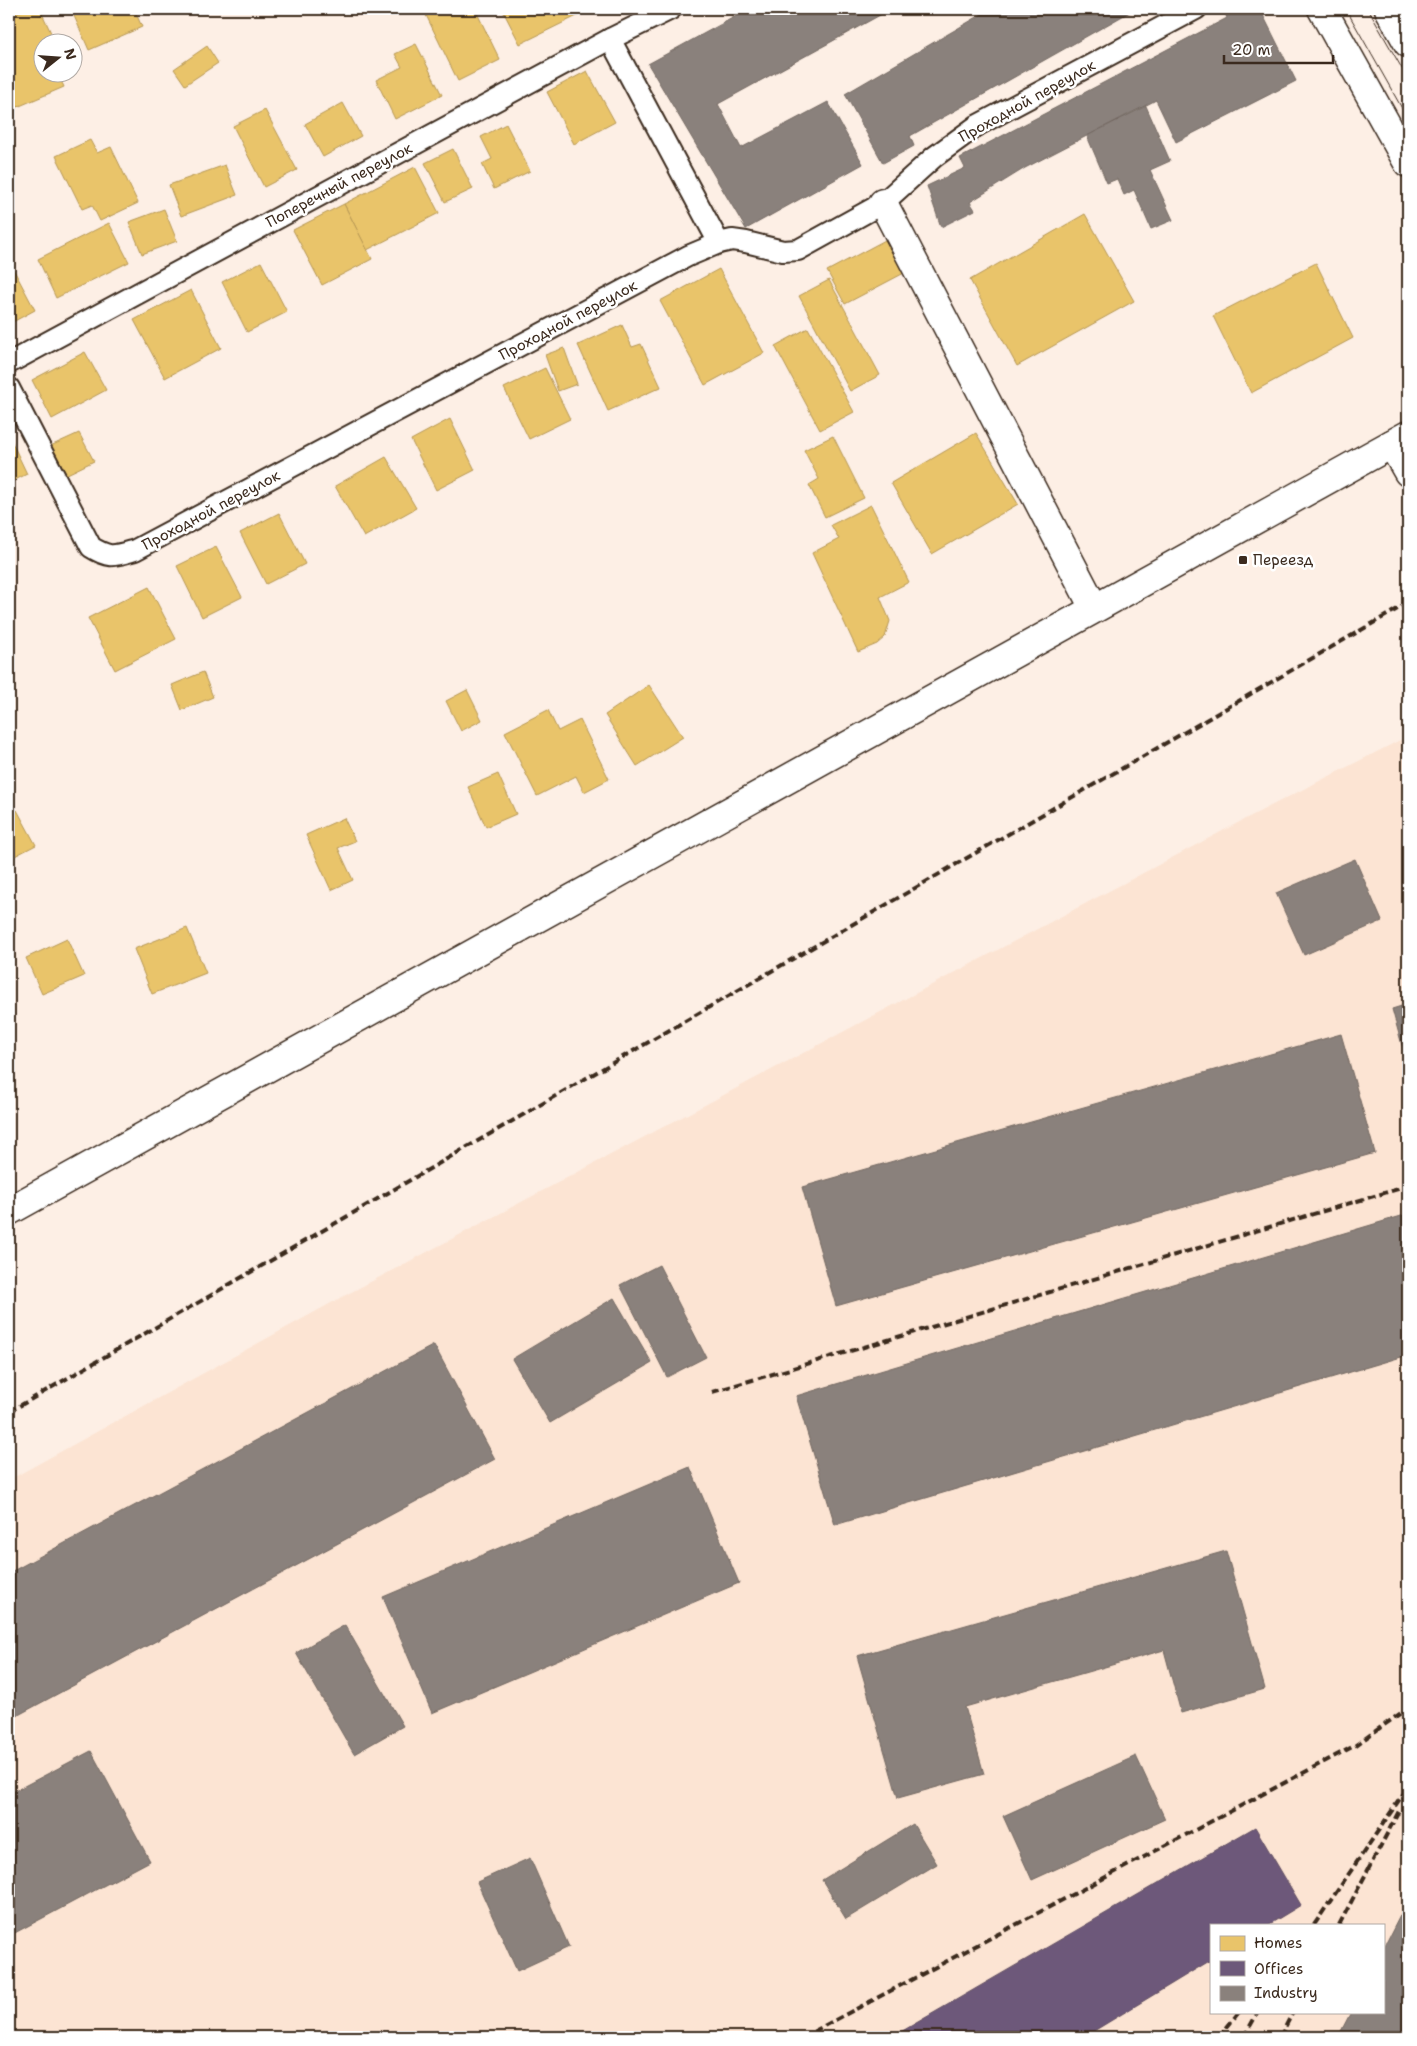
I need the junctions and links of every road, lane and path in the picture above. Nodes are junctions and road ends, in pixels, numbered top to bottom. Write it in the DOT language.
graph roads {
  1 [pos="671,9"];
  2 [pos="1196,9"];
  3 [pos="1322,9"];
  4 [pos="1389,9"];
  5 [pos="610,39"];
  6 [pos="1408,43"];
  7 [pos="1408,163"];
  8 [pos="883,203"];
  9 [pos="719,243"];
  10 [pos="9,363"];
  11 [pos="9,388"];
  12 [pos="1400,440"];
  13 [pos="1408,472"];
  14 [pos="1094,608"];
  15 [pos="11,1205"];
  1 -- 5 [label="lane, Поперечный переулок"];
  2 -- 8 [label="lane, Проходной переулок"];
  3 -- 7 [label="main road"];
  4 -- 6 [label="main road"];
  5 -- 9 [label="lane"];
  5 -- 10 [label="lane, Поперечный переулок"];
  8 -- 9 [label="lane, Проходной переулок"];
  8 -- 14 [label="main road"];
  9 -- 11 [label="lane, Проходной переулок"];
  12 -- 13 [label="main road"];
  12 -- 14 [label="main road"];
  14 -- 15 [label="main road"];
}
